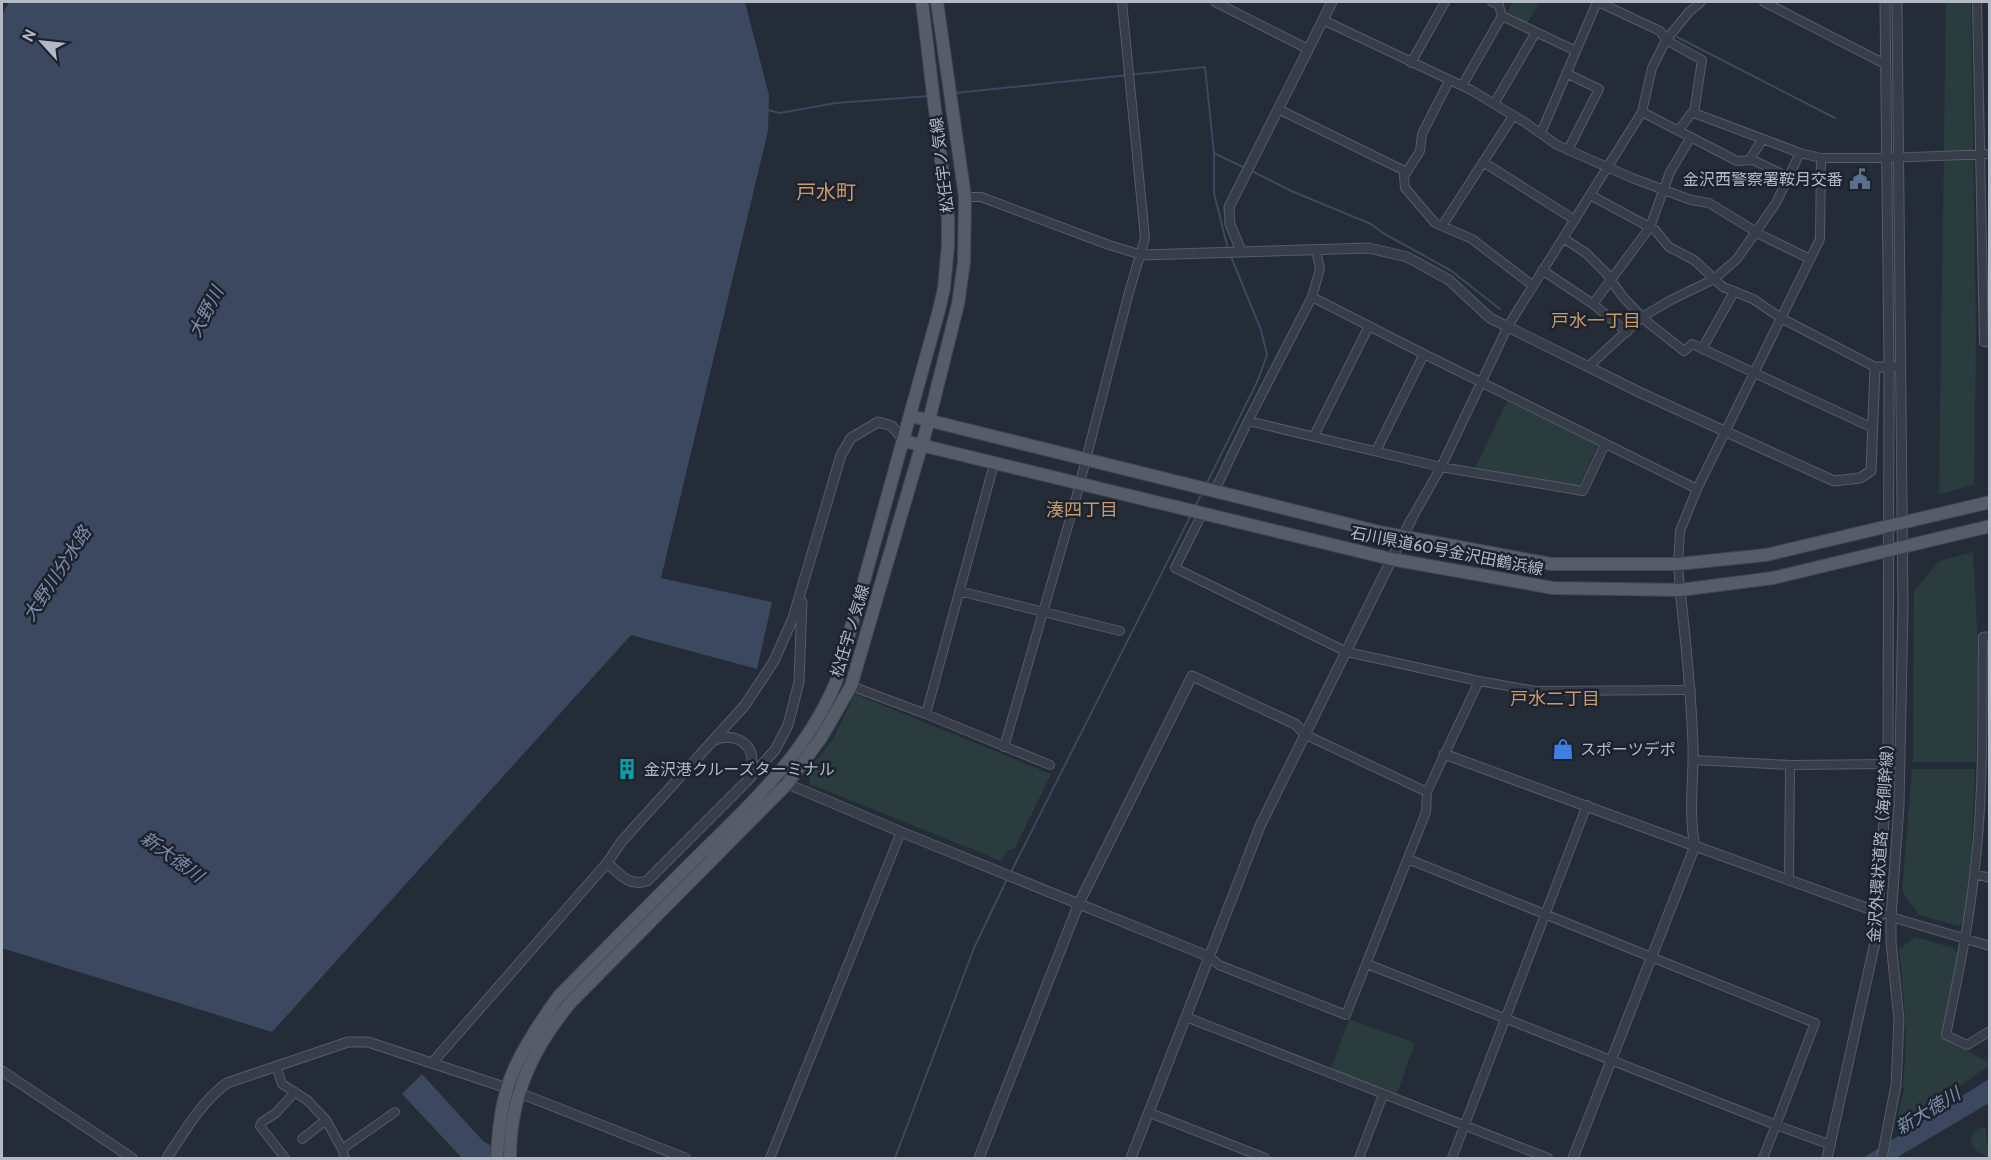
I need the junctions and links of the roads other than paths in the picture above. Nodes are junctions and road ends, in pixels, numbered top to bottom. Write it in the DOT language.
graph roads {
  1 [pos="922,2"];
  2 [pos="937,2"];
  3 [pos="1122,2"];
  4 [pos="1215,2"];
  5 [pos="1332,2"];
  6 [pos="1445,2"];
  7 [pos="1492,2"];
  8 [pos="1598,2"];
  9 [pos="1701,2"];
  10 [pos="1764,2"];
  11 [pos="1884,2"];
  12 [pos="1897,2"];
  13 [pos="1977,2"];
  14 [pos="1502,16"];
  15 [pos="1323,20"];
  16 [pos="1536,32"];
  17 [pos="1666,40"];
  18 [pos="1308,49"];
  19 [pos="1576,51"];
  20 [pos="1411,63"];
  21 [pos="1885,64"];
  22 [pos="1566,74"];
  23 [pos="1449,81"];
  24 [pos="1462,86"];
  25 [pos="1494,104"];
  26 [pos="1278,109"];
  27 [pos="1694,110"];
  28 [pos="1641,112"];
  29 [pos="1513,116"];
  30 [pos="1678,131"];
  31 [pos="1541,133"];
  32 [pos="1690,137"];
  33 [pos="1763,139"];
  34 [pos="1568,150"];
  35 [pos="1800,153"];
  36 [pos="1989,154"];
  37 [pos="1979,155"];
  38 [pos="1899,157"];
  39 [pos="1821,158"];
  40 [pos="1886,158"];
  41 [pos="1749,160"];
  42 [pos="1484,162"];
  43 [pos="1607,168"];
  44 [pos="1407,172"];
  45 [pos="1788,177"];
  46 [pos="1663,190"];
  47 [pos="1590,195"];
  48 [pos="965,197"];
  49 [pos="1575,220"];
  50 [pos="1442,226"];
  51 [pos="1650,227"];
  52 [pos="1756,232"];
  53 [pos="1563,238"];
  54 [pos="1316,250"];
  55 [pos="1241,251"];
  56 [pos="1142,255"];
  57 [pos="1810,260"];
  58 [pos="1542,270"];
  59 [pos="1714,279"];
  60 [pos="1611,280"];
  61 [pos="1532,285"];
  62 [pos="1734,292"];
  63 [pos="1312,297"];
  64 [pos="1593,304"];
  65 [pos="1642,317"];
  66 [pos="1781,318"];
  67 [pos="1508,326"];
  68 [pos="1369,327"];
  69 [pos="1627,332"];
  70 [pos="1989,342"];
  71 [pos="1702,349"];
  72 [pos="1424,354"];
  73 [pos="1589,366"];
  74 [pos="1902,366"];
  75 [pos="1875,367"];
  76 [pos="1889,367"];
  77 [pos="1753,373"];
  78 [pos="1482,383"];
  79 [pos="911,416"];
  80 [pos="929,420"];
  81 [pos="1248,421"];
  82 [pos="892,426"];
  83 [pos="1873,428"];
  84 [pos="1725,430"];
  85 [pos="1314,436"];
  86 [pos="904,441"];
  87 [pos="1605,444"];
  88 [pos="921,446"];
  89 [pos="1376,451"];
  90 [pos="1085,460"];
  91 [pos="994,464"];
  92 [pos="1441,466"];
  93 [pos="1079,483"];
  94 [pos="1697,489"];
  95 [pos="1215,490"];
  96 [pos="1989,502"];
  97 [pos="1202,514"];
  98 [pos="1411,520"];
  99 [pos="1904,523"];
  100 [pos="1889,526"];
  101 [pos="1989,526"];
  102 [pos="1402,537"];
  103 [pos="1904,546"];
  104 [pos="1889,549"];
  105 [pos="1391,559"];
  106 [pos="1678,564"];
  107 [pos="803,588"];
  108 [pos="1680,590"];
  109 [pos="959,591"];
  110 [pos="1043,612"];
  111 [pos="1120,631"];
  112 [pos="1989,636"];
  113 [pos="1347,652"];
  114 [pos="1479,681"];
  115 [pos="851,686"];
  116 [pos="1691,690"];
  117 [pos="926,714"];
  118 [pos="1306,735"];
  119 [pos="711,742"];
  120 [pos="1004,747"];
  121 [pos="1444,754"];
  122 [pos="1693,760"];
  123 [pos="1888,764"];
  124 [pos="1050,765"];
  125 [pos="1790,765"];
  126 [pos="1985,766"];
  127 [pos="781,781"];
  128 [pos="747,782"];
  129 [pos="1427,792"];
  130 [pos="1587,805"];
  131 [pos="901,832"];
  132 [pos="1695,846"];
  133 [pos="1408,859"];
  134 [pos="607,863"];
  135 [pos="1975,874"];
  136 [pos="1989,878"];
  137 [pos="1789,881"];
  138 [pos="1079,903"];
  139 [pos="1877,912"];
  140 [pos="1545,914"];
  141 [pos="1891,917"];
  142 [pos="1966,939"];
  143 [pos="1989,946"];
  144 [pos="1650,956"];
  145 [pos="1210,957"];
  146 [pos="1367,964"];
  147 [pos="1186,1017"];
  148 [pos="1506,1018"];
  149 [pos="1989,1031"];
  150 [pos="1611,1059"];
  151 [pos="432,1063"];
  152 [pos="276,1066"];
  153 [pos="2,1071"];
  154 [pos="512,1090"];
  155 [pos="295,1092"];
  156 [pos="1383,1095"];
  157 [pos="395,1112"];
  158 [pos="1150,1113"];
  159 [pos="326,1120"];
  160 [pos="1776,1125"];
  161 [pos="1465,1126"];
  162 [pos="302,1139"];
  163 [pos="1830,1146"];
  164 [pos="342,1149"];
  165 [pos="506,1150"];
  166 [pos="132,1158"];
  167 [pos="168,1158"];
  168 [pos="285,1158"];
  169 [pos="345,1158"];
  170 [pos="497,1158"];
  171 [pos="685,1158"];
  172 [pos="770,1158"];
  173 [pos="979,1158"];
  174 [pos="1131,1158"];
  175 [pos="1265,1158"];
  176 [pos="1359,1158"];
  177 [pos="1452,1158"];
  178 [pos="1548,1158"];
  179 [pos="1573,1158"];
  180 [pos="1763,1158"];
  181 [pos="1827,1158"];
  182 [pos="1882,1158"];
  1 -- 79 [label="main road, 松任宇ノ気線"];
  2 -- 48 [label="main road, 松任宇ノ気線"];
  3 -- 56 [label="street"];
  4 -- 18 [label="street"];
  5 -- 15 [label="street"];
  6 -- 20 [label="street"];
  7 -- 14 [label="street"];
  8 -- 17 [label="street"];
  8 -- 19 [label="street"];
  9 -- 17 [label="street"];
  10 -- 21 [label="street"];
  11 -- 21 [label="street, 金沢外環状道路（海側幹線）"];
  12 -- 38 [label="street, 金沢外環状道路（海側幹線）"];
  13 -- 37 [label="street"];
  14 -- 16 [label="street"];
  14 -- 24 [label="street"];
  15 -- 18 [label="street"];
  15 -- 20 [label="street"];
  16 -- 19 [label="street"];
  16 -- 25 [label="street"];
  17 -- 27 [label="street"];
  17 -- 28 [label="street"];
  18 -- 26 [label="street"];
  19 -- 22 [label="street"];
  20 -- 23 [label="street"];
  21 -- 40 [label="street, 金沢外環状道路（海側幹線）"];
  22 -- 31 [label="street"];
  22 -- 34 [label="street"];
  23 -- 24 [label="street"];
  23 -- 44 [label="street"];
  24 -- 25 [label="street"];
  25 -- 29 [label="street"];
  26 -- 44 [label="street"];
  26 -- 55 [label="street"];
  27 -- 30 [label="street"];
  27 -- 33 [label="street"];
  28 -- 30 [label="street"];
  28 -- 43 [label="street"];
  29 -- 31 [label="street"];
  29 -- 42 [label="street"];
  30 -- 32 [label="street"];
  31 -- 34 [label="street"];
  32 -- 41 [label="street"];
  32 -- 46 [label="street"];
  33 -- 35 [label="street"];
  33 -- 41 [label="street"];
  34 -- 43 [label="street"];
  35 -- 39 [label="street"];
  35 -- 45 [label="street"];
  36 -- 37 [label="street"];
  37 -- 38 [label="street"];
  37 -- 70 [label="street"];
  38 -- 40 [label="street"];
  38 -- 74 [label="street, 金沢外環状道路（海側幹線）"];
  39 -- 40 [label="street"];
  39 -- 57 [label="street"];
  40 -- 76 [label="street, 金沢外環状道路（海側幹線）"];
  41 -- 45 [label="street"];
  42 -- 49 [label="street"];
  42 -- 50 [label="street"];
  43 -- 46 [label="street"];
  43 -- 47 [label="street"];
  44 -- 50 [label="street"];
  45 -- 52 [label="street"];
  46 -- 51 [label="street"];
  46 -- 52 [label="street"];
  47 -- 49 [label="street"];
  47 -- 51 [label="street"];
  48 -- 56 [label="street"];
  48 -- 80 [label="main road, 松任宇ノ気線"];
  49 -- 53 [label="street"];
  50 -- 61 [label="street"];
  51 -- 59 [label="street"];
  51 -- 60 [label="street"];
  52 -- 57 [label="street"];
  52 -- 59 [label="street"];
  53 -- 58 [label="street"];
  53 -- 60 [label="street"];
  54 -- 55 [label="street"];
  54 -- 63 [label="street"];
  54 -- 67 [label="street"];
  55 -- 56 [label="street"];
  56 -- 90 [label="street"];
  57 -- 66 [label="street"];
  58 -- 61 [label="street"];
  58 -- 64 [label="street"];
  59 -- 62 [label="street"];
  59 -- 65 [label="street"];
  60 -- 64 [label="street"];
  60 -- 65 [label="street"];
  61 -- 67 [label="street"];
  62 -- 66 [label="street"];
  62 -- 71 [label="street"];
  63 -- 68 [label="street"];
  63 -- 81 [label="street"];
  64 -- 69 [label="street"];
  65 -- 69 [label="street"];
  65 -- 71 [label="street"];
  66 -- 75 [label="street"];
  66 -- 77 [label="street"];
  67 -- 73 [label="street"];
  67 -- 78 [label="street"];
  68 -- 72 [label="street"];
  68 -- 85 [label="street"];
  69 -- 73 [label="street"];
  71 -- 77 [label="street"];
  72 -- 78 [label="street"];
  72 -- 89 [label="street"];
  73 -- 84 [label="street"];
  74 -- 76 [label="street"];
  74 -- 99 [label="street, 金沢外環状道路（海側幹線）"];
  75 -- 76 [label="street"];
  75 -- 83 [label="street"];
  76 -- 100 [label="street, 金沢外環状道路（海側幹線）"];
  77 -- 83 [label="street"];
  77 -- 84 [label="street"];
  78 -- 87 [label="street"];
  78 -- 92 [label="street"];
  79 -- 80 [label="main road, 石川県道60号金沢田鶴浜線"];
  79 -- 82 [label="street"];
  79 -- 86 [label="main road, 松任宇ノ気線"];
  80 -- 88 [label="main road, 松任宇ノ気線"];
  80 -- 90 [label="main road, 石川県道60号金沢田鶴浜線"];
  81 -- 85 [label="street"];
  81 -- 95 [label="street"];
  82 -- 86 [label="street"];
  82 -- 107 [label="street"];
  83 -- 84 [label="street"];
  84 -- 94 [label="street"];
  85 -- 89 [label="street"];
  86 -- 88 [label="main road, 石川県道60号金沢田鶴浜線"];
  86 -- 127 [label="main road, 松任宇ノ気線"];
  87 -- 92 [label="street"];
  87 -- 94 [label="street"];
  88 -- 91 [label="main road, 石川県道60号金沢田鶴浜線"];
  88 -- 115 [label="main road, 松任宇ノ気線"];
  89 -- 92 [label="street"];
  90 -- 93 [label="street"];
  90 -- 95 [label="main road, 石川県道60号金沢田鶴浜線"];
  91 -- 93 [label="main road, 石川県道60号金沢田鶴浜線"];
  91 -- 109 [label="street"];
  92 -- 98 [label="street"];
  93 -- 97 [label="main road, 石川県道60号金沢田鶴浜線"];
  93 -- 110 [label="street"];
  94 -- 106 [label="street"];
  95 -- 102 [label="main road, 石川県道60号金沢田鶴浜線"];
  96 -- 99 [label="main road, 石川県道60号金沢田鶴浜線"];
  97 -- 105 [label="main road, 石川県道60号金沢田鶴浜線"];
  97 -- 113 [label="street"];
  98 -- 102 [label="street"];
  99 -- 100 [label="main road, 石川県道60号金沢田鶴浜線"];
  99 -- 103 [label="street, 金沢外環状道路（海側幹線）"];
  100 -- 104 [label="street, 金沢外環状道路（海側幹線）"];
  100 -- 106 [label="main road, 石川県道60号金沢田鶴浜線"];
  101 -- 103 [label="main road, 石川県道60号金沢田鶴浜線"];
  102 -- 105 [label="street"];
  102 -- 106 [label="main road, 石川県道60号金沢田鶴浜線"];
  103 -- 104 [label="main road, 石川県道60号金沢田鶴浜線"];
  103 -- 141 [label="street, 金沢外環状道路（海側幹線）"];
  104 -- 108 [label="main road, 石川県道60号金沢田鶴浜線"];
  104 -- 123 [label="street, 金沢外環状道路（海側幹線）"];
  105 -- 108 [label="main road, 石川県道60号金沢田鶴浜線"];
  105 -- 113 [label="street"];
  106 -- 108 [label="street"];
  107 -- 119 [label="street"];
  107 -- 128 [label="street"];
  108 -- 116 [label="street"];
  109 -- 110 [label="street"];
  109 -- 117 [label="street"];
  110 -- 111 [label="street"];
  110 -- 120 [label="street"];
  112 -- 126 [label="street"];
  113 -- 114 [label="street"];
  113 -- 118 [label="street"];
  114 -- 116 [label="street"];
  114 -- 121 [label="street"];
  115 -- 117 [label="street"];
  115 -- 127 [label="main road, 松任宇ノ気線"];
  116 -- 122 [label="street"];
  117 -- 120 [label="street"];
  118 -- 129 [label="street"];
  118 -- 138 [label="street"];
  118 -- 145 [label="street"];
  119 -- 128 [label="street"];
  119 -- 134 [label="street"];
  120 -- 124 [label="street"];
  121 -- 129 [label="street"];
  121 -- 130 [label="street"];
  122 -- 125 [label="street"];
  122 -- 132 [label="street"];
  123 -- 125 [label="street"];
  123 -- 139 [label="street, 金沢外環状道路（海側幹線）"];
  125 -- 137 [label="street"];
  126 -- 135 [label="street"];
  127 -- 131 [label="street"];
  127 -- 154 [label="main road, 松任宇ノ気線"];
  128 -- 134 [label="street"];
  129 -- 133 [label="street"];
  130 -- 132 [label="street"];
  130 -- 140 [label="street"];
  131 -- 138 [label="street"];
  131 -- 172 [label="street"];
  132 -- 137 [label="street"];
  132 -- 144 [label="street"];
  133 -- 140 [label="street"];
  133 -- 146 [label="street"];
  134 -- 151 [label="street"];
  135 -- 136 [label="street"];
  135 -- 142 [label="street"];
  137 -- 139 [label="street"];
  138 -- 145 [label="street"];
  138 -- 173 [label="street"];
  139 -- 141 [label="street"];
  139 -- 163 [label="street, 金沢外環状道路（海側幹線）"];
  140 -- 144 [label="street"];
  140 -- 148 [label="street"];
  141 -- 142 [label="street"];
  141 -- 182 [label="street, 金沢外環状道路（海側幹線）"];
  142 -- 143 [label="street"];
  142 -- 149 [label="street"];
  144 -- 150 [label="street"];
  144 -- 160 [label="street"];
  145 -- 146 [label="street"];
  145 -- 147 [label="street"];
  146 -- 148 [label="street"];
  147 -- 156 [label="street"];
  147 -- 158 [label="street"];
  148 -- 150 [label="street"];
  148 -- 161 [label="street"];
  150 -- 160 [label="street"];
  150 -- 179 [label="street"];
  151 -- 152 [label="street"];
  151 -- 154 [label="street"];
  152 -- 155 [label="street"];
  152 -- 167 [label="street"];
  153 -- 166 [label="street"];
  154 -- 165 [label="main road, 松任宇ノ気線"];
  154 -- 171 [label="street"];
  155 -- 159 [label="street"];
  155 -- 168 [label="street"];
  156 -- 161 [label="street"];
  156 -- 176 [label="street"];
  157 -- 164 [label="street"];
  158 -- 174 [label="street"];
  158 -- 175 [label="street"];
  159 -- 162 [label="street"];
  159 -- 164 [label="street"];
  160 -- 163 [label="street"];
  160 -- 180 [label="street"];
  161 -- 177 [label="street"];
  161 -- 178 [label="street"];
  163 -- 181 [label="street, 金沢外環状道路（海側幹線）"];
  164 -- 169 [label="street"];
  165 -- 170 [label="main road, 松任宇ノ気線"];
}
